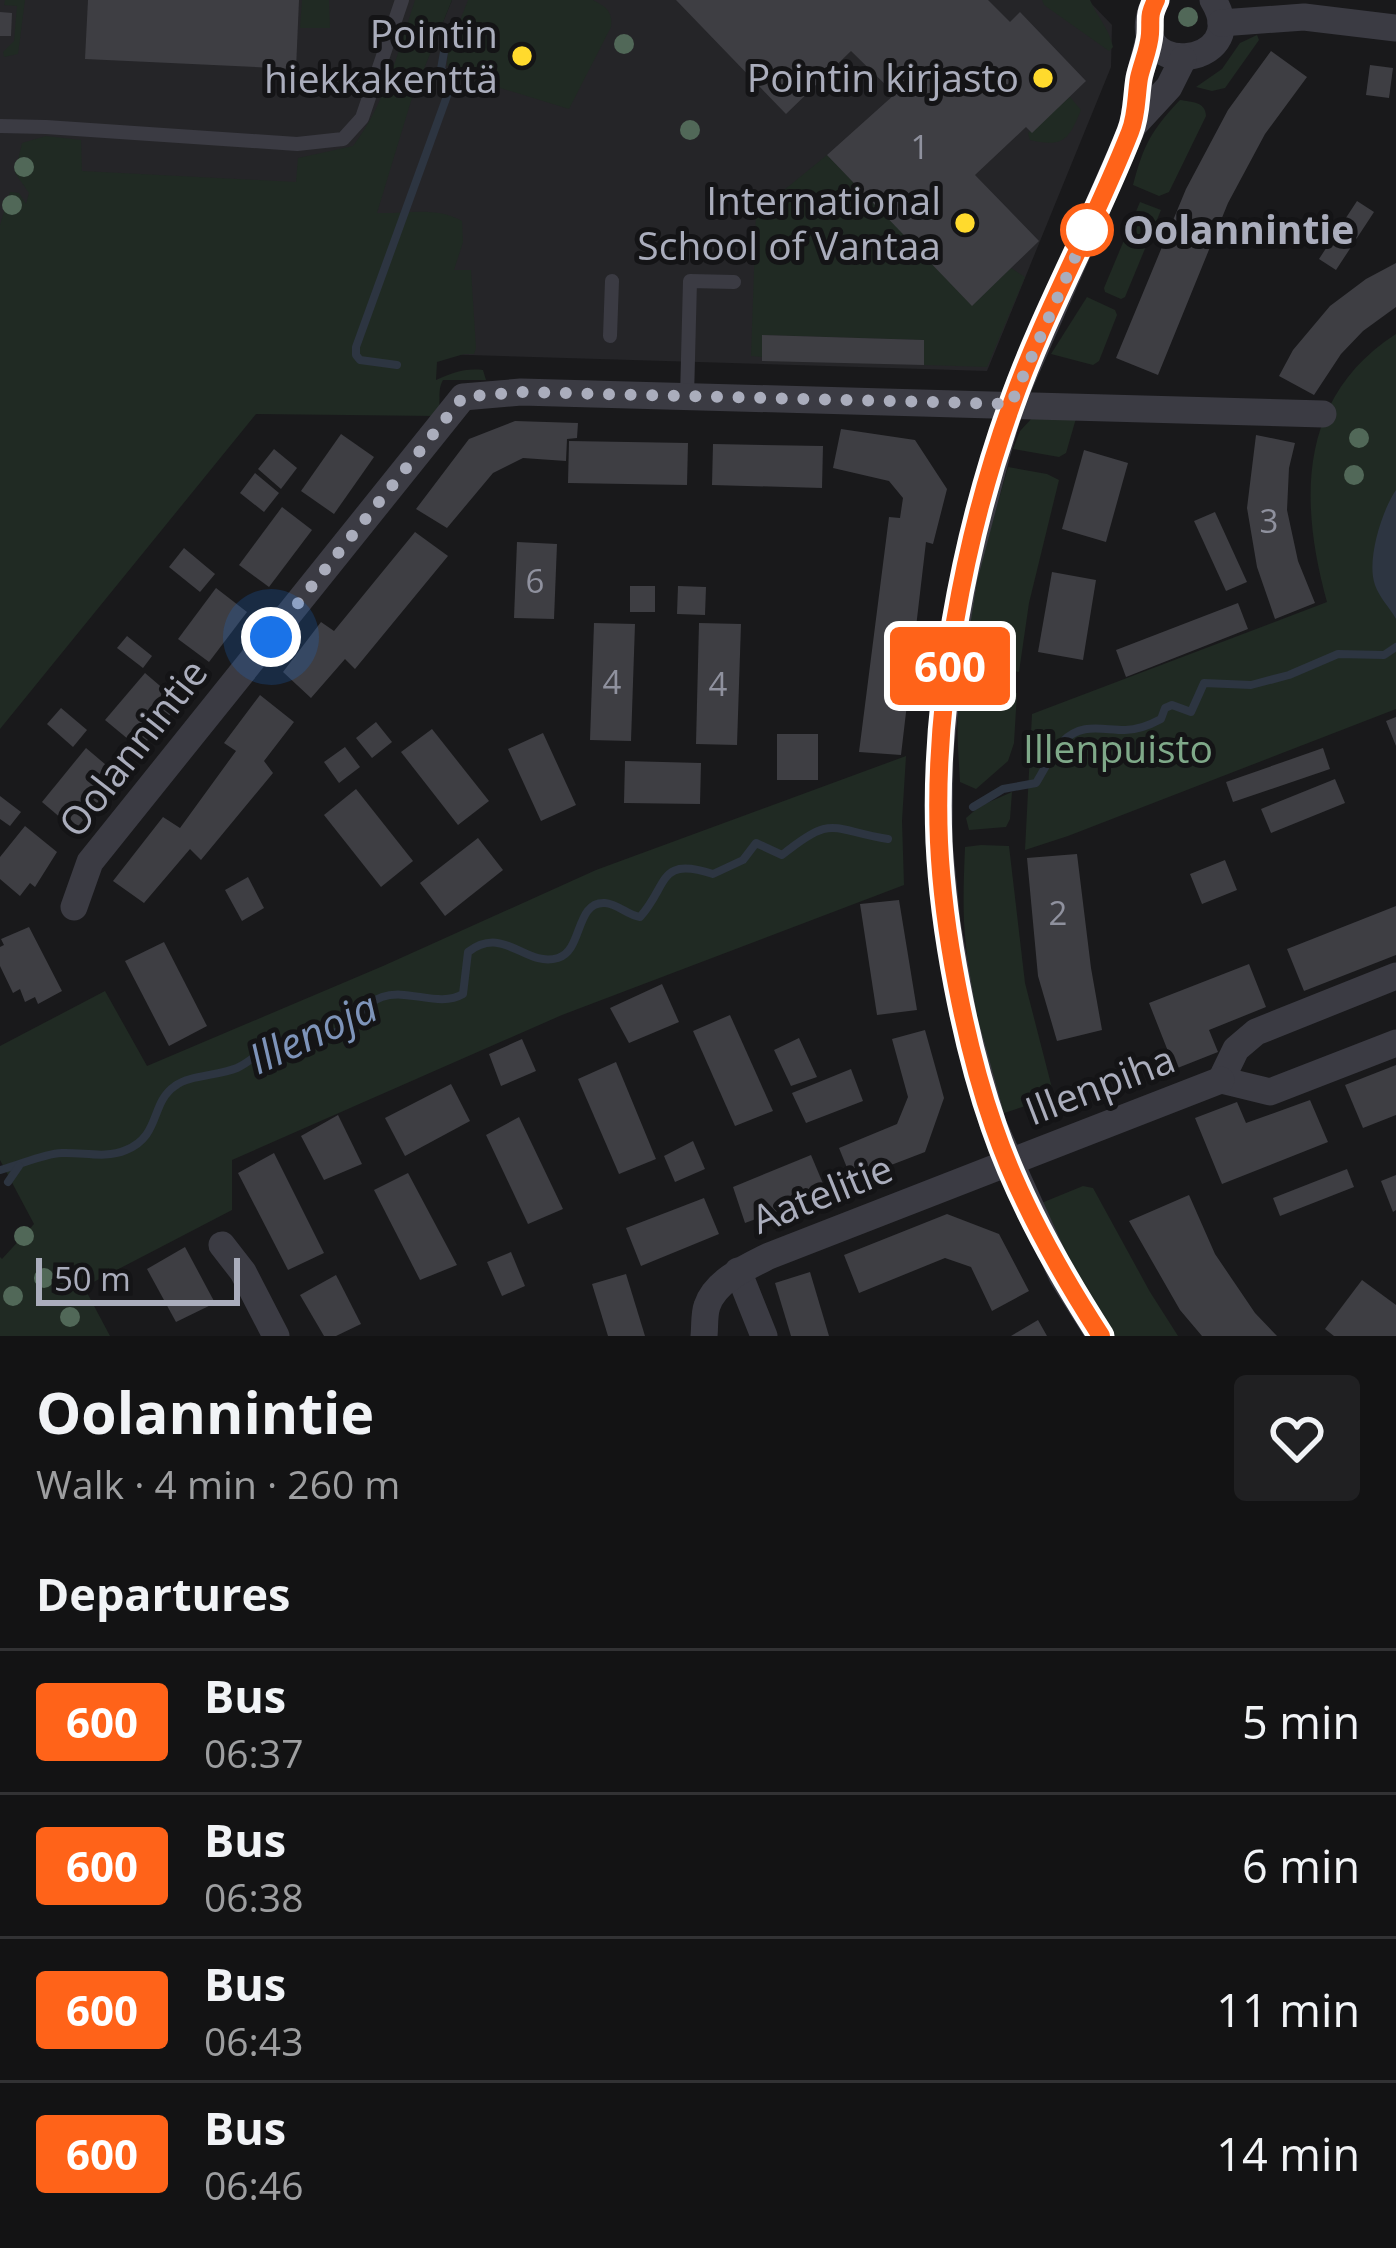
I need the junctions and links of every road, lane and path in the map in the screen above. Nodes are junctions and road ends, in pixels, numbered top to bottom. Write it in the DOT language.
graph roads {
  1 [pos="402,0"];
  2 [pos="1217,11"];
  3 [pos="1149,13"];
  4 [pos="1396,28"];
  5 [pos="1183,58"];
  6 [pos="1133,126"];
  7 [pos="0,127"];
  8 [pos="612,280"];
  9 [pos="734,282"];
  10 [pos="610,336"];
  11 [pos="687,397"];
  12 [pos="1011,404"];
  13 [pos="1323,413"];
  14 [pos="74,908"];
  15 [pos="1396,976"];
  16 [pos="1396,1043"];
  17 [pos="1221,1080"];
  18 [pos="1008,1162"];
  19 [pos="222,1245"];
  20 [pos="738,1271"];
  21 [pos="276,1336"];
  22 [pos="704,1336"];
  23 [pos="764,1336"];
  24 [pos="1100,1336"];
  1 -- 7 [label="lane"];
  2 -- 4 [label="street"];
  2 -- 5 [label="street"];
  3 -- 5 [label="street"];
  3 -- 6 [label="street"];
  5 -- 6 [label="street"];
  6 -- 12 [label="street"];
  8 -- 10 [label="lane"];
  9 -- 11 [label="lane"];
  11 -- 12 [label="street, Oolannintie"];
  11 -- 14 [label="street, Oolannintie"];
  12 -- 13 [label="street, Oolannintie"];
  12 -- 18 [label="street"];
  15 -- 17 [label="street, Illenpiha"];
  16 -- 17 [label="street, Illenpiha"];
  17 -- 18 [label="street, Illenpiha"];
  18 -- 20 [label="street, Aatelitie"];
  18 -- 24 [label="street"];
  19 -- 21 [label="street"];
  20 -- 22 [label="street, Aatelitie"];
  20 -- 23 [label="street"];
}
